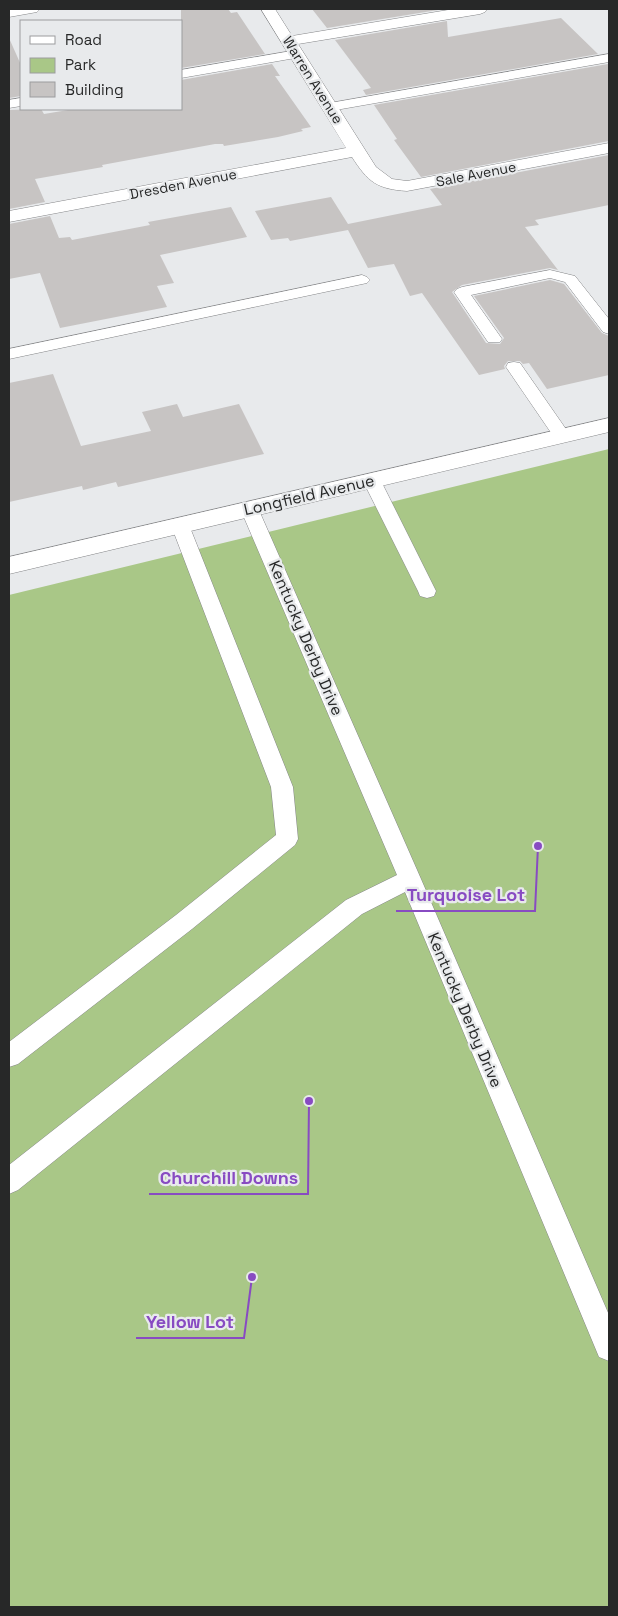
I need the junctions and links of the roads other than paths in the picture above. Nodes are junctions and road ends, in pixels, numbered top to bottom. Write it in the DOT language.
graph roads {
  1 [pos="32,9"];
  2 [pos="268,9"];
  3 [pos="480,9"];
  4 [pos="9,12"];
  5 [pos="292,47"];
  6 [pos="609,58"];
  7 [pos="182,74"];
  8 [pos="330,107"];
  9 [pos="609,148"];
  10 [pos="357,151"];
  11 [pos="9,216"];
  12 [pos="362,280"];
  13 [pos="609,329"];
  14 [pos="494,339"];
  15 [pos="9,354"];
  16 [pos="514,367"];
  17 [pos="609,425"];
  18 [pos="562,436"];
  19 [pos="372,481"];
  20 [pos="249,508"];
  21 [pos="180,525"];
  22 [pos="9,566"];
  23 [pos="427,591"];
  24 [pos="410,879"];
  25 [pos="9,1056"];
  26 [pos="9,1182"];
  27 [pos="609,1347"];
  1 -- 4 [label="street"];
  2 -- 5 [label="street, Warren Avenue"];
  3 -- 5 [label="street"];
  5 -- 7 [label="lane"];
  5 -- 8 [label="street, Warren Avenue"];
  6 -- 8 [label="lane"];
  8 -- 10 [label="street, Warren Avenue"];
  9 -- 10 [label="street, Sale Avenue"];
  10 -- 11 [label="street, Dresden Avenue"];
  12 -- 15 [label="lane"];
  13 -- 14 [label="lane"];
  16 -- 18 [label="lane"];
  17 -- 18 [label="street, Longfield Avenue"];
  18 -- 19 [label="street, Longfield Avenue"];
  19 -- 20 [label="street, Longfield Avenue"];
  19 -- 23 [label="lane"];
  20 -- 21 [label="street, Longfield Avenue"];
  20 -- 24 [label="lane, Kentucky Derby Drive"];
  21 -- 22 [label="street, Longfield Avenue"];
  21 -- 25 [label="lane"];
  24 -- 26 [label="lane"];
  24 -- 27 [label="lane, Kentucky Derby Drive"];
}
